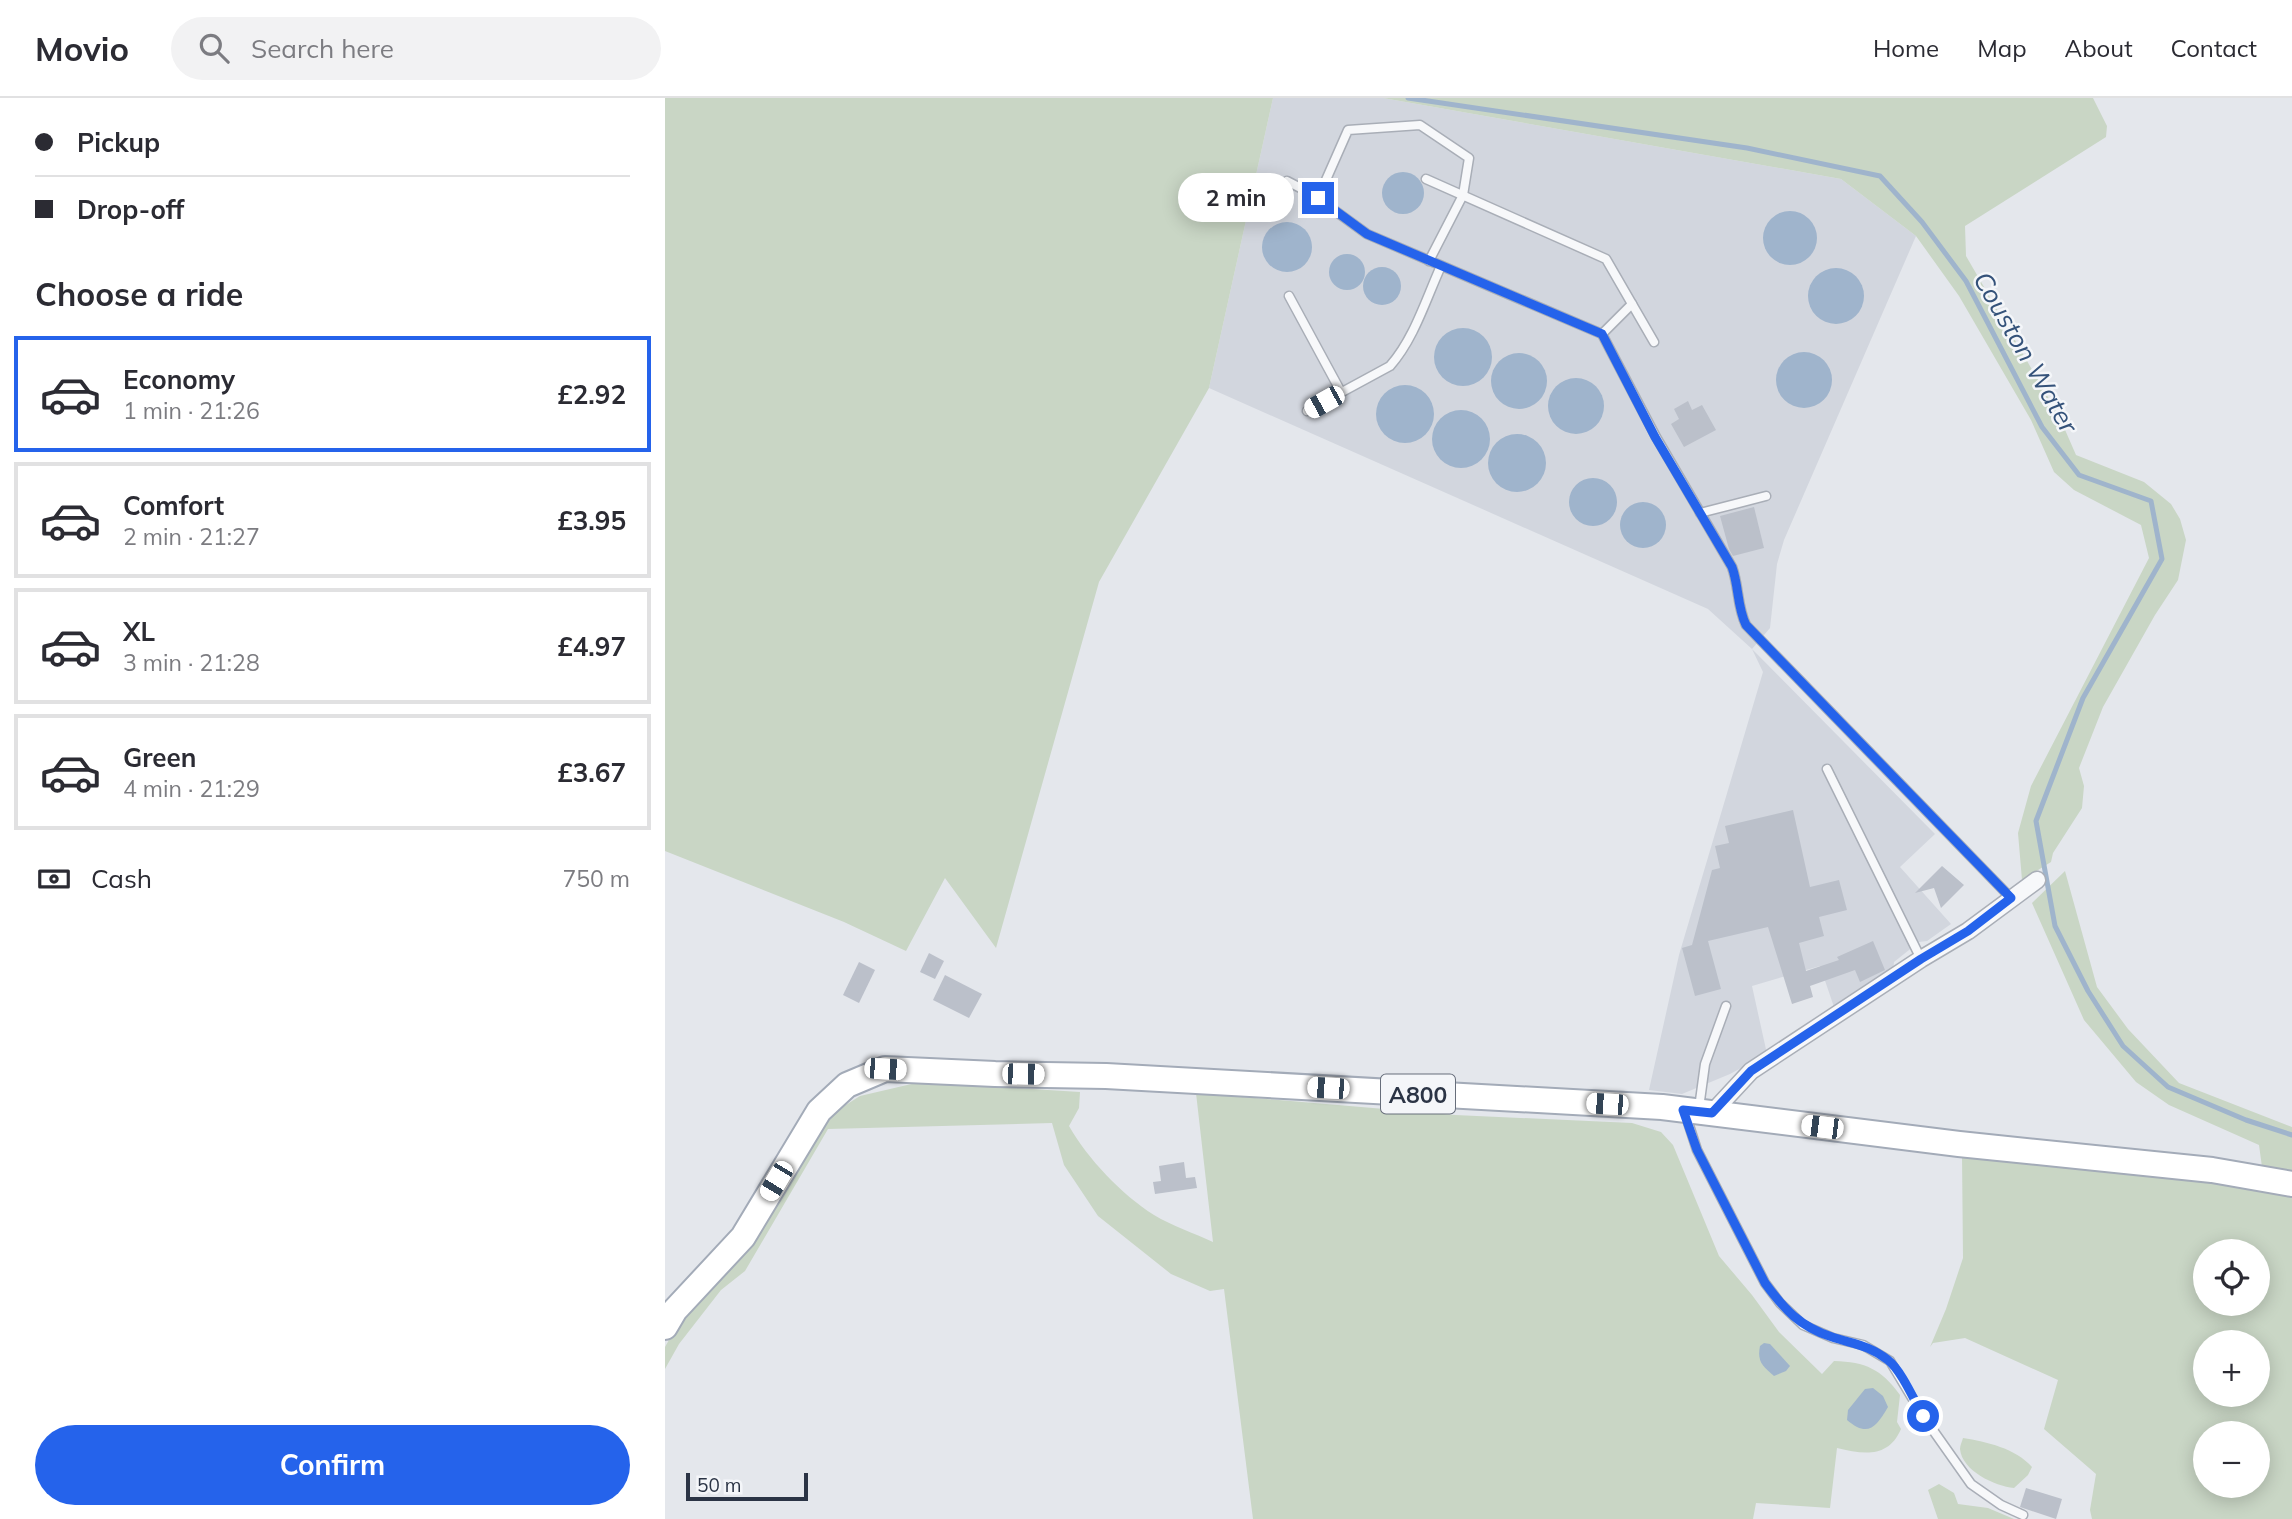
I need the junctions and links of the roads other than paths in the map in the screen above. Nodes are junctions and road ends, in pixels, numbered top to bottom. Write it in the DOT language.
graph roads {
  1 [pos="1426,179"];
  2 [pos="1287,181"];
  3 [pos="1463,195"];
  4 [pos="1318,198"];
  5 [pos="1429,261"];
  6 [pos="1441,266"];
  7 [pos="1289,296"];
  8 [pos="1632,304"];
  9 [pos="1602,334"];
  10 [pos="1654,342"];
  11 [pos="1341,392"];
  12 [pos="1307,411"];
  13 [pos="1766,496"];
  14 [pos="1700,513"];
  15 [pos="1827,769"];
  16 [pos="2037,880"];
  17 [pos="2011,898"];
  18 [pos="1921,959"];
  19 [pos="1726,1006"];
  20 [pos="1698,1111"];
  21 [pos="2292,1184"];
  22 [pos="665,1327"];
  23 [pos="2023,1515"];
  1 -- 3 [label="lane"];
  2 -- 4 [label="lane"];
  3 -- 4 [label="lane"];
  3 -- 5 [label="lane"];
  3 -- 8 [label="lane"];
  4 -- 5 [label="lane"];
  5 -- 6 [label="lane"];
  6 -- 9 [label="lane"];
  6 -- 11 [label="lane"];
  7 -- 11 [label="lane"];
  8 -- 9 [label="lane"];
  8 -- 10 [label="lane"];
  9 -- 14 [label="lane"];
  11 -- 12 [label="lane"];
  13 -- 14 [label="lane"];
  14 -- 17 [label="lane"];
  15 -- 18 [label="lane"];
  16 -- 17 [label="street"];
  17 -- 18 [label="street"];
  18 -- 20 [label="street"];
  19 -- 20 [label="lane"];
  20 -- 21 [label="main road, A800"];
  20 -- 22 [label="main road, A800"];
  20 -- 23 [label="lane"];
}
